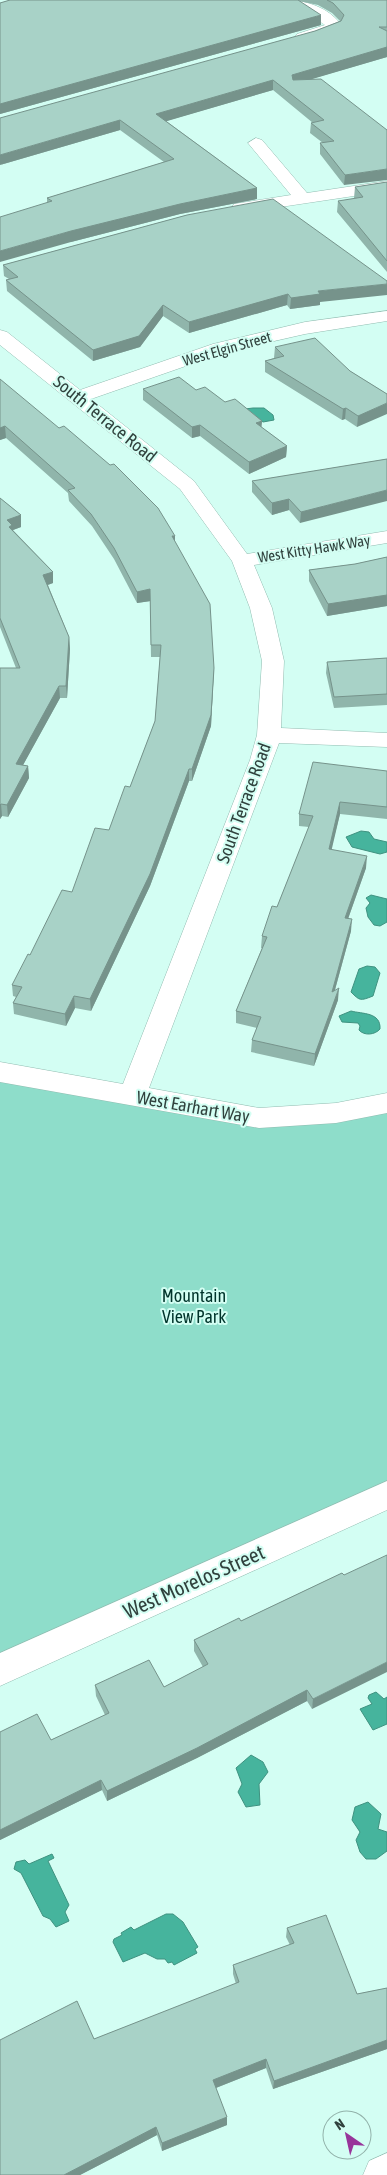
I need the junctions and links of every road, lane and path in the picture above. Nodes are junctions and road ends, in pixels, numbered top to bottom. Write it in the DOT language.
graph roads {
  1 [pos="293,0"];
  2 [pos="290,41"];
  3 [pos="256,143"];
  4 [pos="387,186"];
  5 [pos="302,197"];
  6 [pos="221,212"];
  7 [pos="385,321"];
  8 [pos="0,336"];
  9 [pos="78,397"];
  10 [pos="387,537"];
  11 [pos="242,561"];
  12 [pos="269,735"];
  13 [pos="387,740"];
  14 [pos="0,1072"];
  15 [pos="132,1097"];
  16 [pos="387,1103"];
  17 [pos="387,1495"];
  18 [pos="0,1670"];
  19 [pos="387,2174"];
  20 [pos="383,2175"];
  1 -- 2 [label="street"];
  3 -- 5 [label="street"];
  4 -- 5 [label="street"];
  5 -- 6 [label="street"];
  7 -- 9 [label="street, West Elgin Street"];
  8 -- 9 [label="street, South Terrace Road"];
  9 -- 11 [label="street, South Terrace Road"];
  10 -- 11 [label="street, West Kitty Hawk Way"];
  11 -- 12 [label="street, South Terrace Road"];
  12 -- 13 [label="street"];
  12 -- 15 [label="street, South Terrace Road"];
  14 -- 15 [label="street, West Earhart Way"];
  15 -- 16 [label="street, West Earhart Way"];
  17 -- 18 [label="street, West Morelos Street"];
  19 -- 20 [label="street"];
}
